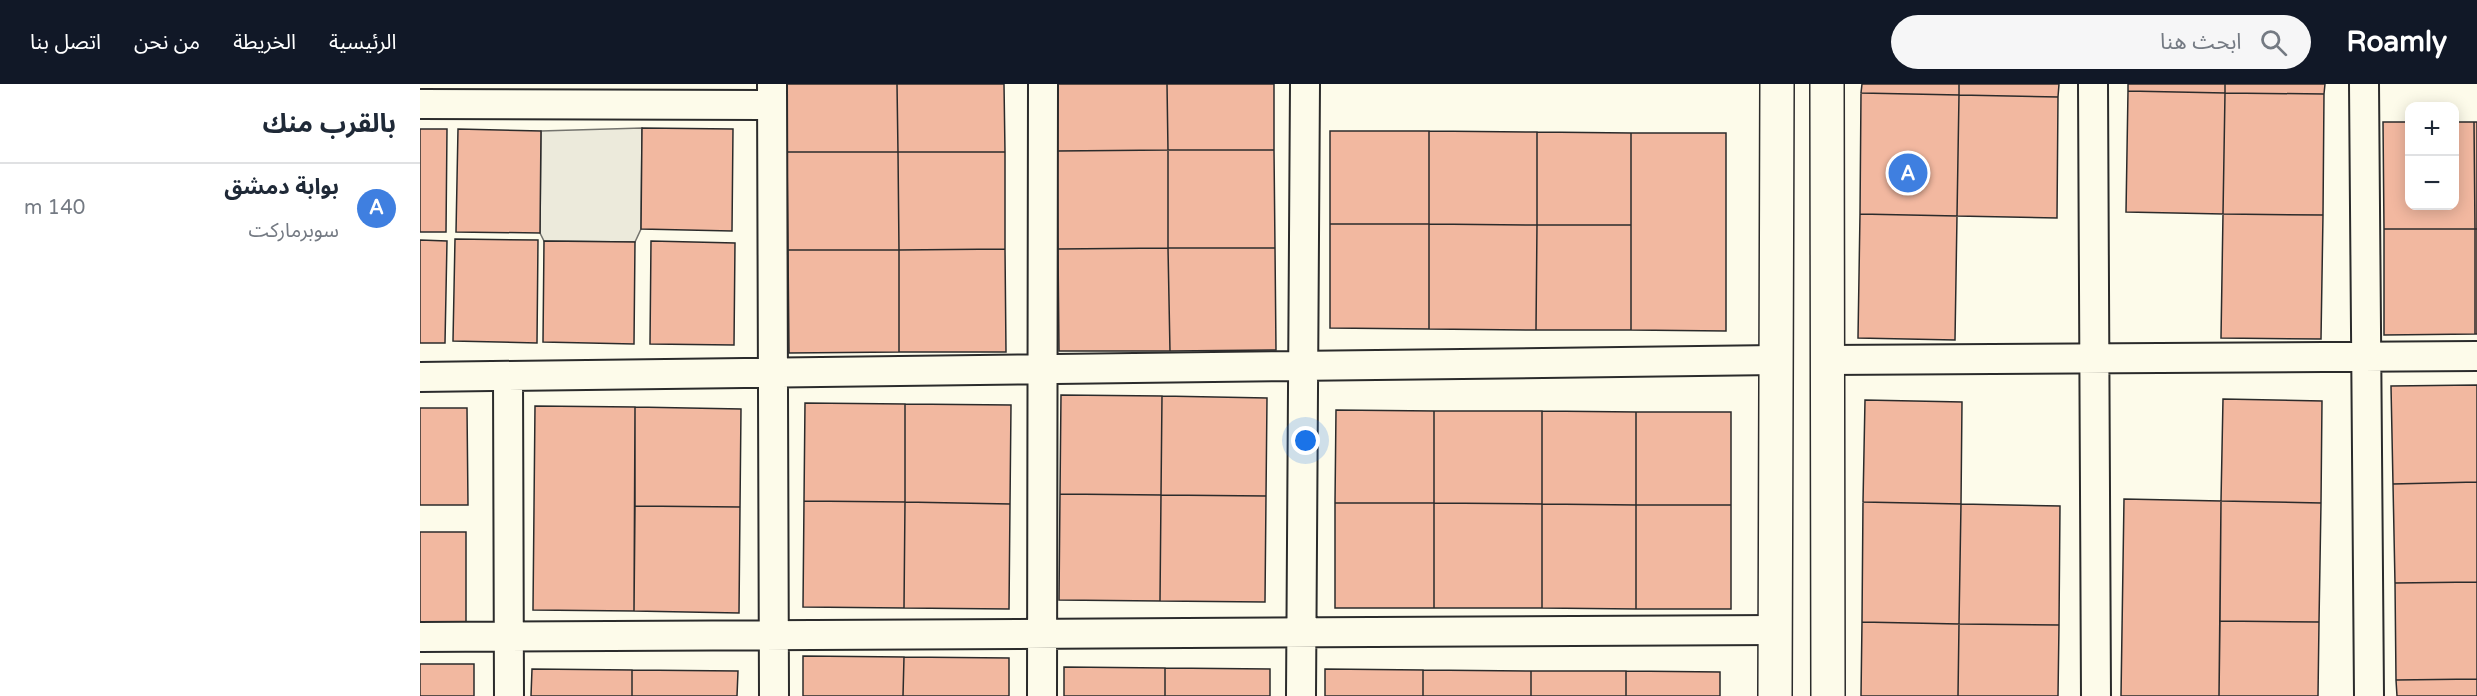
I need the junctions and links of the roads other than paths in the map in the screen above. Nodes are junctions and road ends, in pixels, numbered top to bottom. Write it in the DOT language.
graph roads {
  1 [pos="1043,84"];
  2 [pos="1305,84"];
  3 [pos="1777,84"];
  4 [pos="1827,84"];
  5 [pos="2093,84"];
  6 [pos="2364,84"];
  7 [pos="772,94"];
  8 [pos="420,104"];
  9 [pos="2367,356"];
  10 [pos="2477,356"];
  11 [pos="2094,358"];
  12 [pos="1776,360"];
  13 [pos="1827,360"];
  14 [pos="1303,366"];
  15 [pos="1043,369"];
  16 [pos="773,372"];
  17 [pos="508,376"];
  18 [pos="420,377"];
  19 [pos="1775,630"];
  20 [pos="1302,632"];
  21 [pos="1042,634"];
  22 [pos="774,635"];
  23 [pos="508,636"];
  24 [pos="420,637"];
  25 [pos="509,696"];
  26 [pos="774,696"];
  27 [pos="1042,696"];
  28 [pos="1301,696"];
  29 [pos="1774,696"];
  30 [pos="1828,696"];
  31 [pos="2096,696"];
  32 [pos="2369,696"];
  1 -- 15 [label="street"];
  2 -- 14 [label="street"];
  3 -- 12 [label="street"];
  4 -- 13 [label="street"];
  5 -- 11 [label="street"];
  6 -- 9 [label="street"];
  7 -- 8 [label="street"];
  7 -- 16 [label="street"];
  9 -- 10 [label="street"];
  9 -- 11 [label="street"];
  9 -- 32 [label="street"];
  11 -- 13 [label="street"];
  11 -- 31 [label="street"];
  12 -- 14 [label="street"];
  12 -- 19 [label="street"];
  13 -- 30 [label="street"];
  14 -- 15 [label="street"];
  14 -- 20 [label="street"];
  15 -- 16 [label="street"];
  15 -- 21 [label="street"];
  16 -- 17 [label="street"];
  16 -- 22 [label="street"];
  17 -- 18 [label="street"];
  17 -- 23 [label="street"];
  19 -- 20 [label="street"];
  19 -- 29 [label="street"];
  20 -- 21 [label="street"];
  20 -- 28 [label="street"];
  21 -- 22 [label="street"];
  21 -- 27 [label="street"];
  22 -- 23 [label="street"];
  22 -- 26 [label="street"];
  23 -- 24 [label="street"];
  23 -- 25 [label="street"];
}
